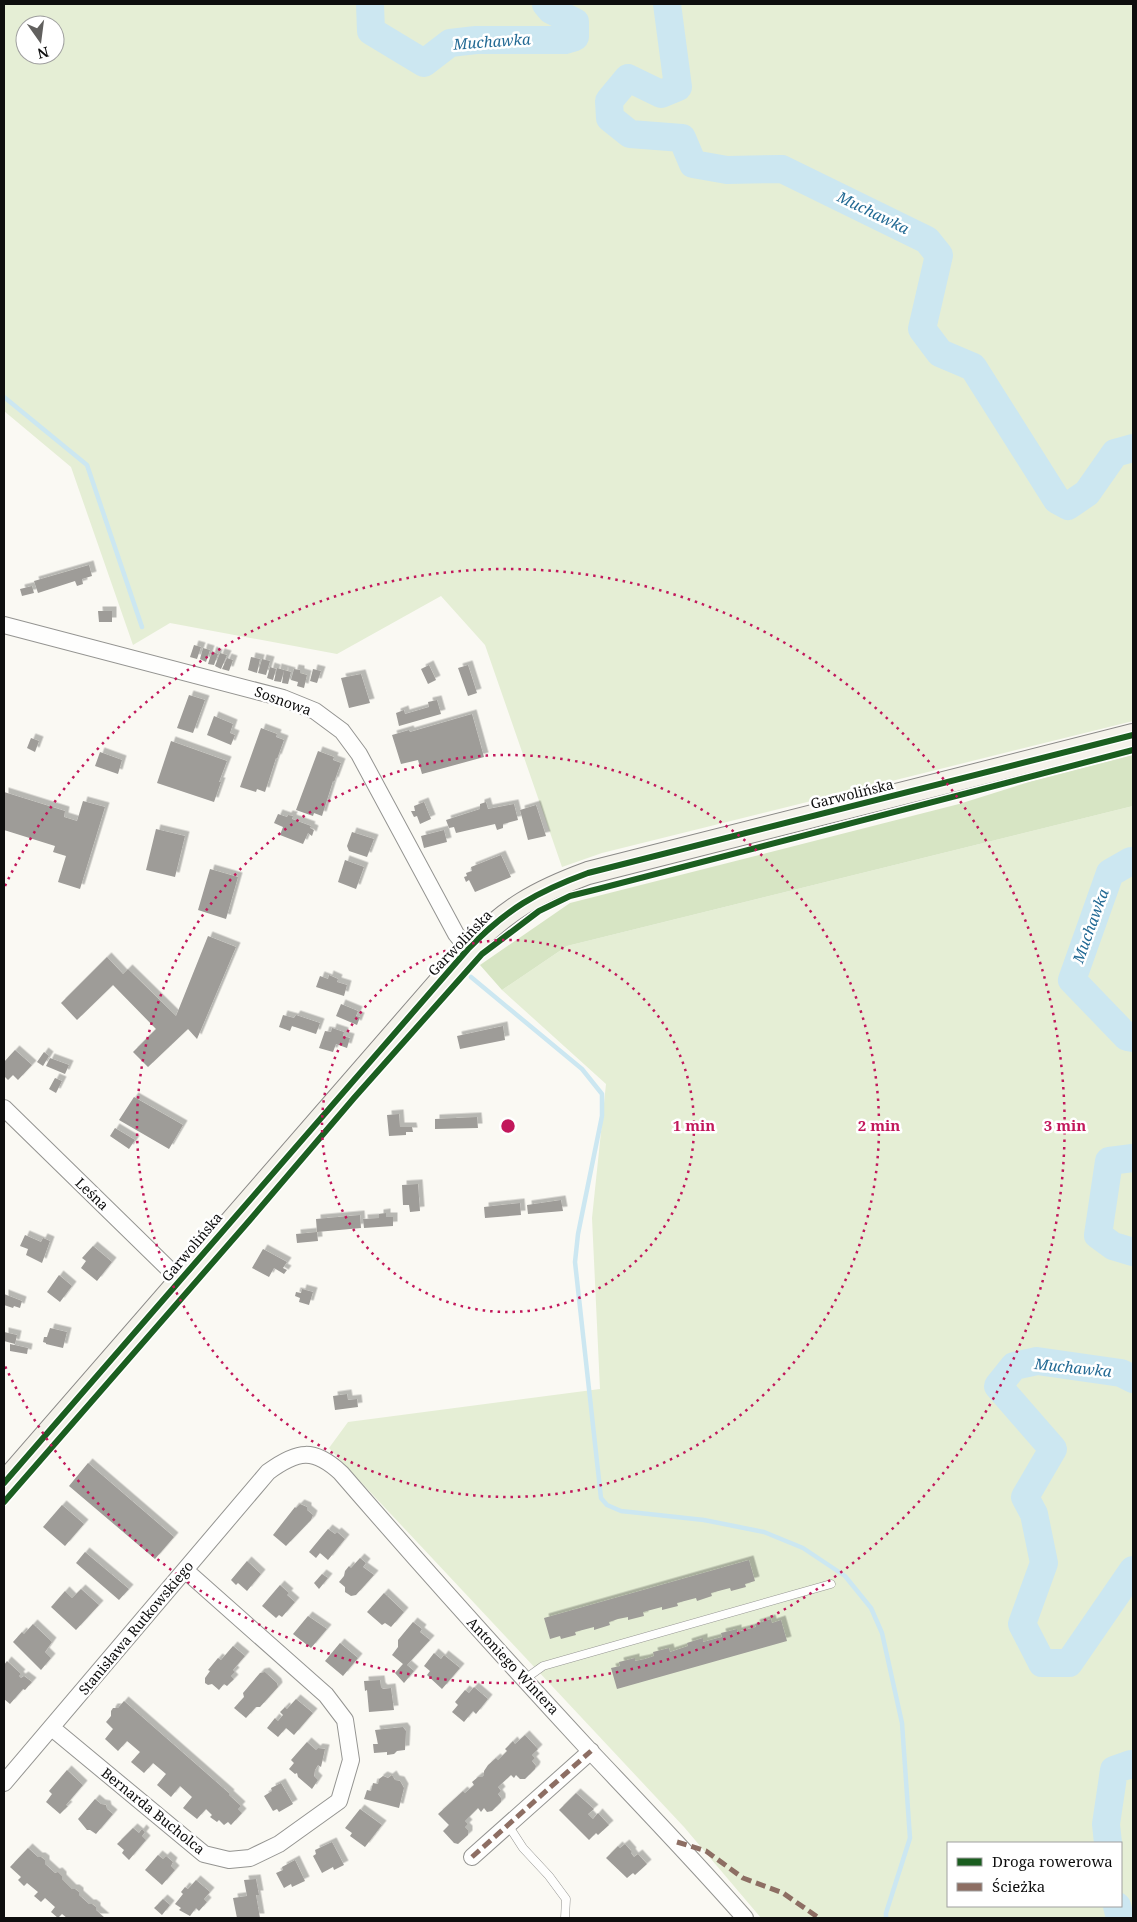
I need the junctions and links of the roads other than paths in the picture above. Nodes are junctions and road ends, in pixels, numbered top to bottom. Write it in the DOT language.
graph roads {
  1 [pos="4,624"];
  2 [pos="1133,735"];
  3 [pos="468,949"];
  4 [pos="4,1108"];
  5 [pos="180,1280"];
  6 [pos="268,1472"];
  7 [pos="4,1483"];
  8 [pos="185,1570"];
  9 [pos="831,1584"];
  10 [pos="525,1679"];
  11 [pos="52,1728"];
  12 [pos="591,1751"];
  13 [pos="4,1783"];
  14 [pos="508,1825"];
  15 [pos="472,1857"];
  16 [pos="565,1918"];
  17 [pos="744,1918"];
  1 -- 3 [label="street, Sosnowa"];
  2 -- 3 [label="main road, Garwolińska"];
  3 -- 5 [label="main road, Garwolińska"];
  4 -- 5 [label="street, Leśna"];
  5 -- 7 [label="main road, Garwolińska"];
  6 -- 8 [label="street, Stanisława Rutkowskiego"];
  6 -- 10 [label="street, Antoniego Wintera"];
  8 -- 11 [label="street, Stanisława Rutkowskiego"];
  8 -- 11 [label="street, Bernarda Bucholca"];
  9 -- 10 [label="lane"];
  10 -- 12 [label="street, Antoniego Wintera"];
  11 -- 13 [label="street, Stanisława Rutkowskiego"];
  12 -- 14 [label="street"];
  12 -- 17 [label="street, Antoniego Wintera"];
  14 -- 15 [label="street"];
  14 -- 16 [label="lane"];
}
